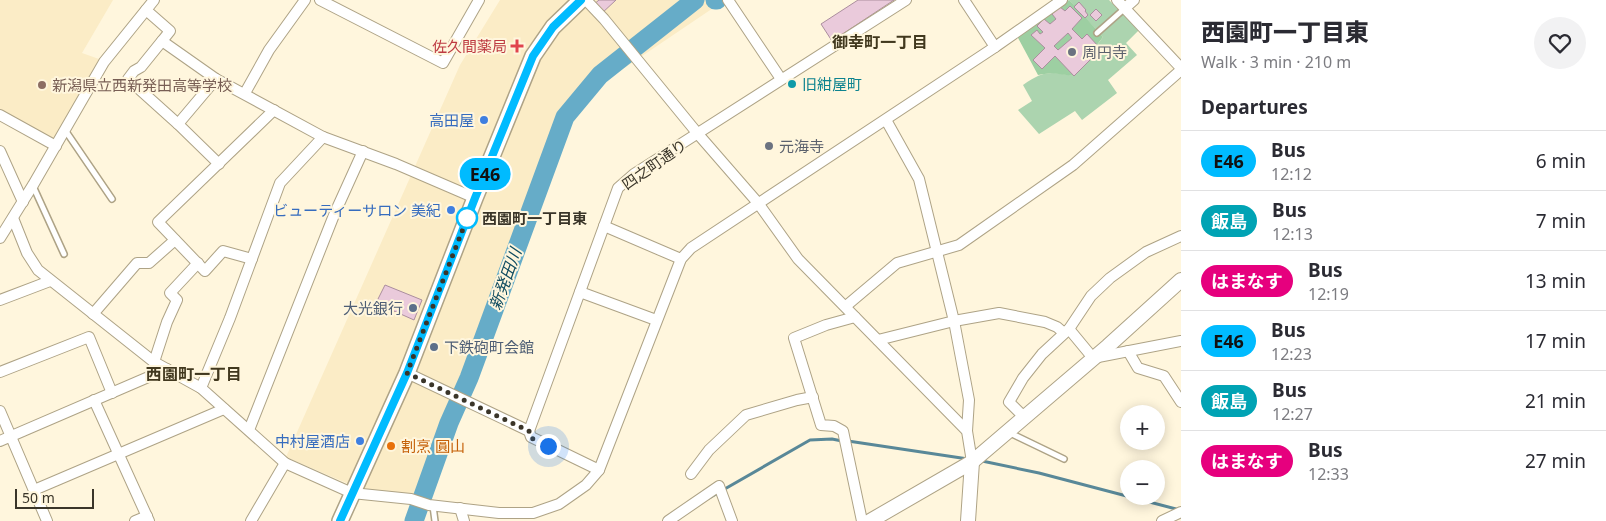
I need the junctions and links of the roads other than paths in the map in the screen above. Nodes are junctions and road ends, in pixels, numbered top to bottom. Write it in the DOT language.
graph roads {
  1 [pos="154,0"];
  2 [pos="305,0"];
  3 [pos="320,0"];
  4 [pos="479,0"];
  5 [pos="582,0"];
  6 [pos="586,0"];
  7 [pos="728,0"];
  8 [pos="906,0"];
  9 [pos="964,0"];
  10 [pos="1062,0"];
  11 [pos="1117,0"];
  12 [pos="1134,0"];
  13 [pos="1125,8"];
  14 [pos="146,10"];
  15 [pos="1097,33"];
  16 [pos="162,41"];
  17 [pos="995,48"];
  18 [pos="1181,69"];
  19 [pos="216,78"];
  20 [pos="780,79"];
  21 [pos="245,93"];
  22 [pos="274,110"];
  23 [pos="0,115"];
  24 [pos="886,120"];
  25 [pos="178,124"];
  26 [pos="64,130"];
  27 [pos="698,134"];
  28 [pos="323,137"];
  29 [pos="56,146"];
  30 [pos="0,151"];
  31 [pos="362,151"];
  32 [pos="218,164"];
  33 [pos="33,185"];
  34 [pos="475,198"];
  35 [pos="112,199"];
  36 [pos="23,202"];
  37 [pos="758,203"];
  38 [pos="13,218"];
  39 [pos="604,226"];
  40 [pos="1181,236"];
  41 [pos="0,238"];
  42 [pos="175,240"];
  43 [pos="938,251"];
  44 [pos="64,254"];
  45 [pos="252,258"];
  46 [pos="681,259"];
  47 [pos="198,263"];
  48 [pos="1181,280"];
  49 [pos="50,281"];
  50 [pos="580,292"];
  51 [pos="0,300"];
  52 [pos="846,306"];
  53 [pos="93,314"];
  54 [pos="855,317"];
  55 [pos="656,320"];
  56 [pos="954,321"];
  57 [pos="1066,331"];
  58 [pos="878,340"];
  59 [pos="1181,341"];
  60 [pos="1128,351"];
  61 [pos="1093,358"];
  62 [pos="154,362"];
  63 [pos="167,369"];
  64 [pos="0,372"];
  65 [pos="407,373"];
  66 [pos="201,388"];
  67 [pos="112,393"];
  68 [pos="813,397"];
  69 [pos="94,400"];
  70 [pos="1181,402"];
  71 [pos="224,409"];
  72 [pos="0,411"];
  73 [pos="1024,418"];
  74 [pos="249,430"];
  75 [pos="529,431"];
  76 [pos="967,431"];
  77 [pos="1008,432"];
  78 [pos="11,436"];
  79 [pos="0,441"];
  80 [pos="118,454"];
  81 [pos="1064,459"];
  82 [pos="972,462"];
  83 [pos="285,463"];
  84 [pos="599,470"];
  85 [pos="691,474"];
  86 [pos="34,490"];
  87 [pos="352,493"];
  88 [pos="431,506"];
  89 [pos="460,508"];
  90 [pos="1181,512"];
  91 [pos="499,517"];
  92 [pos="148,519"];
  93 [pos="47,521"];
  94 [pos="135,521"];
  95 [pos="251,521"];
  96 [pos="340,521"];
  97 [pos="435,521"];
  98 [pos="464,521"];
  99 [pos="668,521"];
  100 [pos="732,521"];
  101 [pos="862,521"];
  102 [pos="870,521"];
  103 [pos="968,521"];
  104 [pos="1162,521"];
  1 -- 14 [label="street"];
  2 -- 21 [label="street"];
  3 -- 4 [label="street"];
  5 -- 34 [label="main road"];
  6 -- 27 [label="street"];
  7 -- 20 [label="street"];
  8 -- 20 [label="street, 四之町通り"];
  9 -- 17 [label="street"];
  10 -- 17 [label="street"];
  11 -- 13 [label="street"];
  12 -- 13 [label="street"];
  13 -- 15 [label="lane"];
  13 -- 18 [label="street"];
  14 -- 16 [label="street"];
  14 -- 26 [label="street"];
  16 -- 19 [label="street"];
  16 -- 25 [label="street"];
  17 -- 24 [label="street"];
  18 -- 43 [label="street"];
  19 -- 21 [label="street"];
  19 -- 25 [label="street"];
  20 -- 27 [label="street, 四之町通り"];
  21 -- 22 [label="street"];
  22 -- 28 [label="street"];
  22 -- 32 [label="street"];
  23 -- 29 [label="street"];
  24 -- 37 [label="street"];
  24 -- 43 [label="street"];
  25 -- 32 [label="street"];
  26 -- 29 [label="street"];
  26 -- 35 [label="lane"];
  27 -- 37 [label="street"];
  27 -- 39 [label="street, 四之町通り"];
  28 -- 31 [label="street"];
  28 -- 45 [label="street"];
  29 -- 33 [label="street"];
  30 -- 36 [label="street"];
  31 -- 34 [label="street"];
  31 -- 74 [label="street"];
  32 -- 42 [label="street"];
  33 -- 36 [label="street"];
  33 -- 44 [label="lane"];
  34 -- 65 [label="main road"];
  36 -- 38 [label="street"];
  37 -- 46 [label="street"];
  37 -- 52 [label="street"];
  38 -- 41 [label="street"];
  38 -- 49 [label="street"];
  39 -- 46 [label="street"];
  39 -- 50 [label="street, 四之町通り"];
  40 -- 57 [label="street"];
  42 -- 47 [label="street"];
  42 -- 53 [label="street"];
  43 -- 52 [label="street"];
  43 -- 56 [label="street"];
  45 -- 47 [label="street"];
  45 -- 66 [label="street"];
  46 -- 55 [label="street"];
  47 -- 62 [label="street"];
  48 -- 61 [label="street"];
  49 -- 51 [label="street"];
  49 -- 53 [label="street"];
  50 -- 55 [label="street"];
  50 -- 75 [label="street, 四之町通り"];
  52 -- 54 [label="street"];
  53 -- 62 [label="street"];
  54 -- 58 [label="street"];
  54 -- 68 [label="street"];
  55 -- 84 [label="street"];
  56 -- 57 [label="street"];
  56 -- 58 [label="street"];
  56 -- 76 [label="street"];
  57 -- 61 [label="street"];
  57 -- 73 [label="street"];
  58 -- 76 [label="street"];
  59 -- 60 [label="street"];
  60 -- 61 [label="street"];
  60 -- 70 [label="street"];
  61 -- 73 [label="street"];
  62 -- 63 [label="street"];
  63 -- 66 [label="street"];
  63 -- 67 [label="street"];
  64 -- 67 [label="street"];
  65 -- 75 [label="street"];
  65 -- 87 [label="main road"];
  66 -- 71 [label="street"];
  67 -- 69 [label="street"];
  68 -- 85 [label="street"];
  68 -- 101 [label="street"];
  69 -- 78 [label="street"];
  69 -- 80 [label="street"];
  71 -- 74 [label="street"];
  71 -- 80 [label="street"];
  72 -- 78 [label="street"];
  73 -- 77 [label="street"];
  74 -- 83 [label="street"];
  75 -- 84 [label="street"];
  76 -- 82 [label="street"];
  77 -- 81 [label="lane"];
  77 -- 82 [label="street"];
  78 -- 79 [label="street"];
  78 -- 86 [label="street"];
  80 -- 86 [label="street"];
  80 -- 92 [label="street"];
  82 -- 102 [label="street"];
  82 -- 103 [label="street"];
  83 -- 87 [label="street"];
  83 -- 95 [label="street"];
  84 -- 91 [label="street"];
  86 -- 93 [label="street"];
  87 -- 88 [label="street"];
  87 -- 96 [label="main road"];
  88 -- 89 [label="street"];
  88 -- 97 [label="lane"];
  89 -- 91 [label="street"];
  89 -- 98 [label="street"];
  90 -- 104 [label="street"];
  92 -- 94 [label="street"];
  99 -- 100 [label="street"];
}
